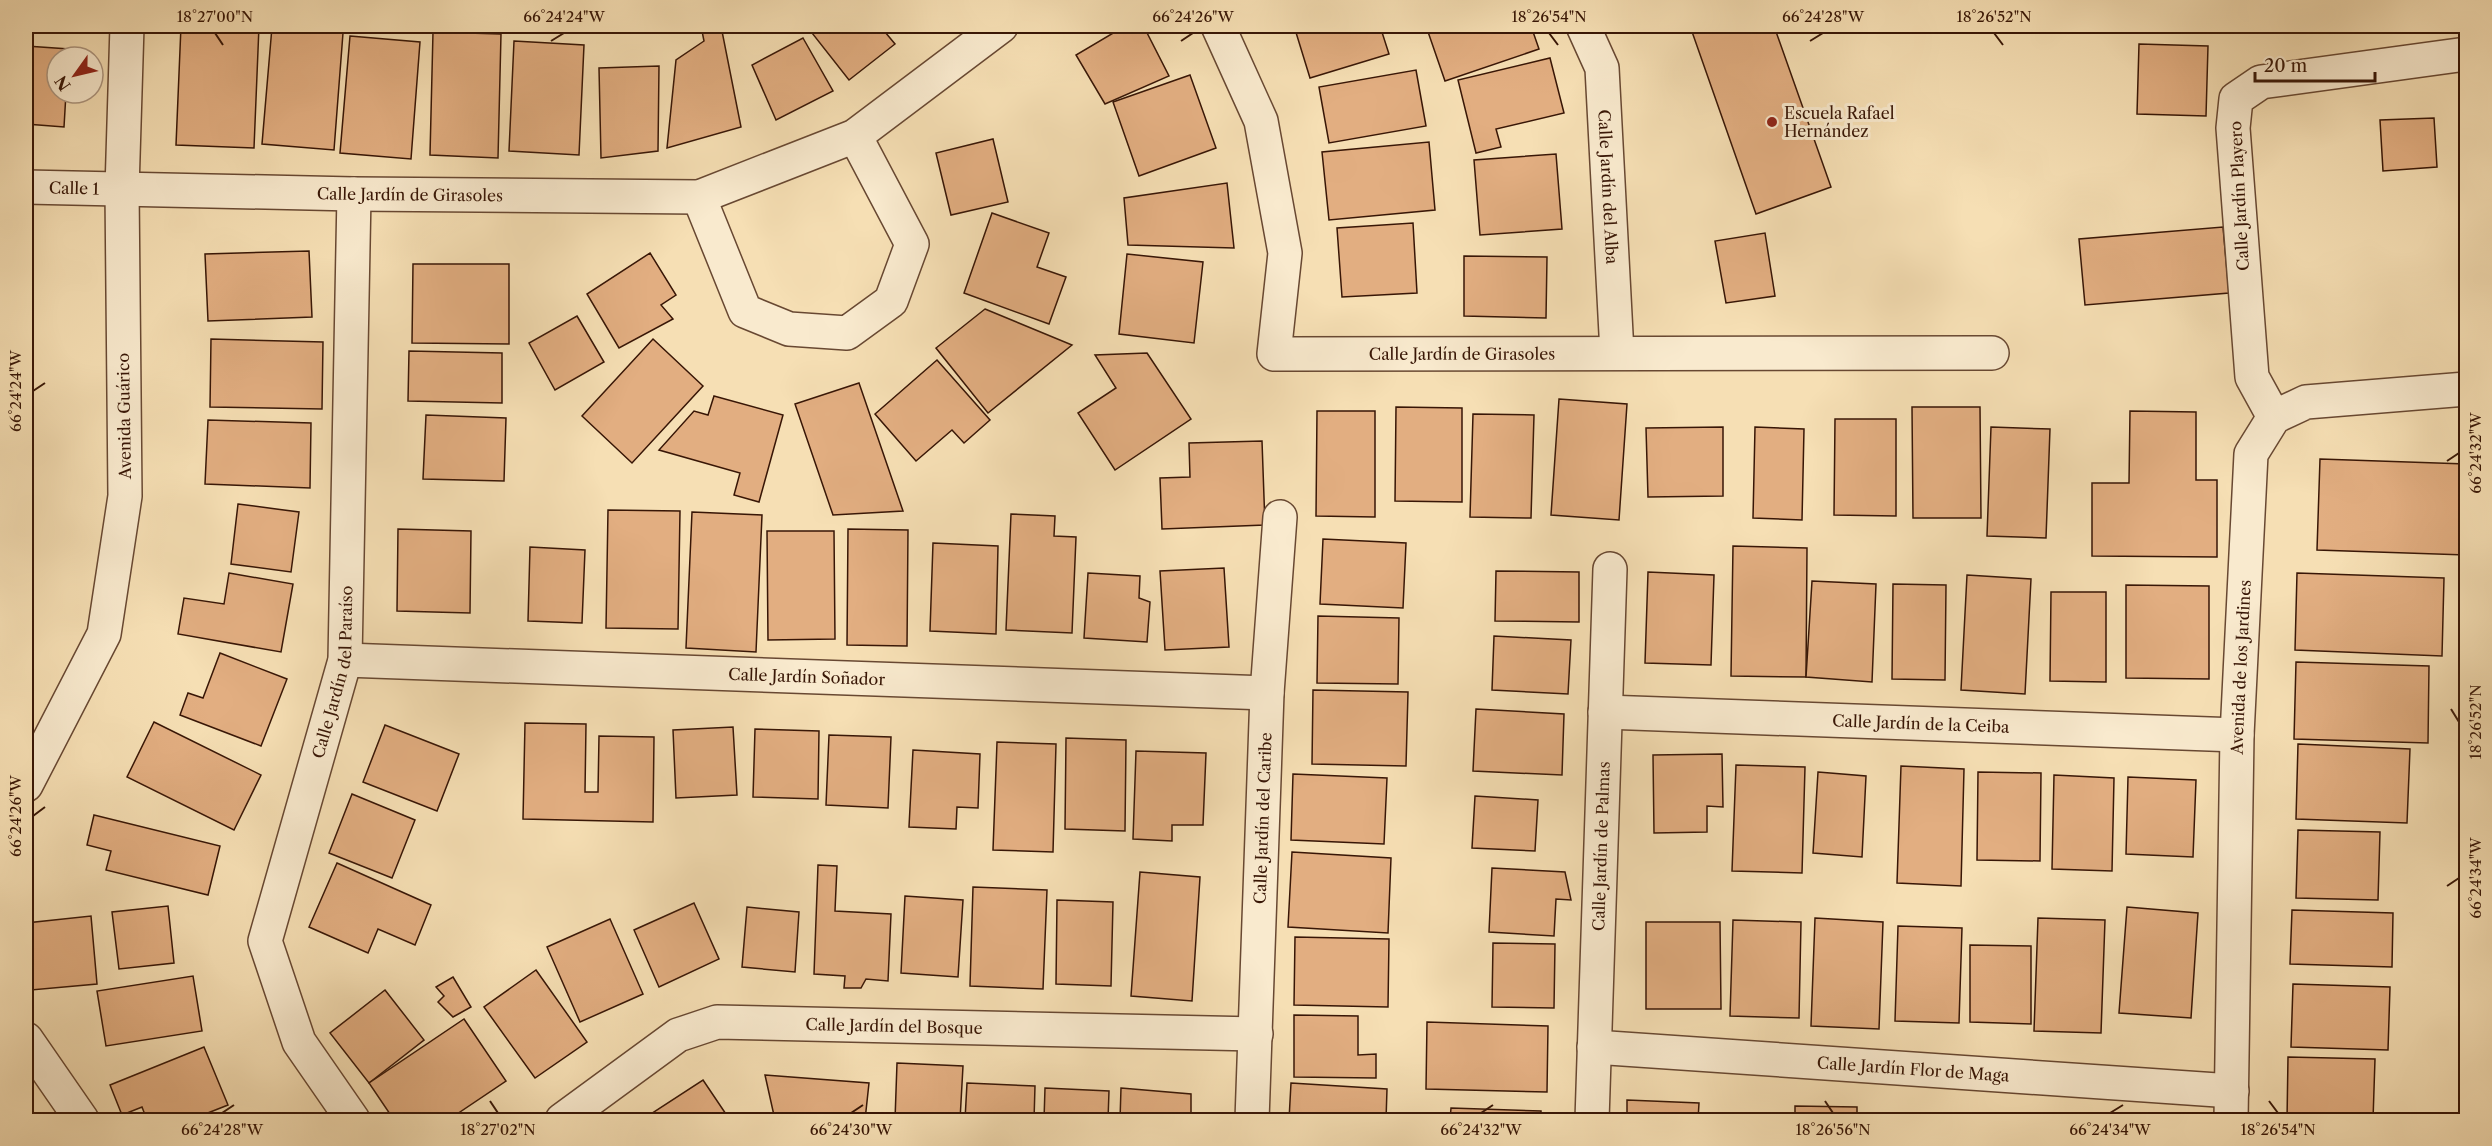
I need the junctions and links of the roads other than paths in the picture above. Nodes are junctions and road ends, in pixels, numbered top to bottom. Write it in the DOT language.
graph roads {
  1 [pos="127,26"];
  2 [pos="1001,26"];
  3 [pos="1218,26"];
  4 [pos="1583,26"];
  5 [pos="2466,54"];
  6 [pos="855,136"];
  7 [pos="26,187"];
  8 [pos="122,189"];
  9 [pos="354,194"];
  10 [pos="699,196"];
  11 [pos="1617,353"];
  12 [pos="1992,353"];
  13 [pos="2466,389"];
  14 [pos="2274,417"];
  15 [pos="1280,517"];
  16 [pos="1610,569"];
  17 [pos="345,660"];
  18 [pos="1267,693"];
  19 [pos="1605,712"];
  20 [pos="2236,735"];
  21 [pos="26,785"];
  22 [pos="1256,1034"];
  23 [pos="26,1039"];
  24 [pos="1594,1047"];
  25 [pos="2232,1106"];
  26 [pos="81,1120"];
  27 [pos="353,1120"];
  28 [pos="562,1120"];
  29 [pos="1252,1120"];
  30 [pos="1592,1120"];
  1 -- 8 [label="street, Avenida Guárico"];
  2 -- 6 [label="street, Calle Jardín de Girasoles"];
  3 -- 11 [label="street, Calle Jardín de Girasoles"];
  4 -- 11 [label="street, Calle Jardín del Alba"];
  5 -- 14 [label="street, Calle Jardín Playero"];
  6 -- 10 [label="street, Calle Jardín de Girasoles"];
  6 -- 10 [label="street"];
  7 -- 8 [label="street, Calle 1"];
  8 -- 9 [label="street, Calle Jardín de Girasoles"];
  8 -- 21 [label="street, Avenida Guárico"];
  9 -- 10 [label="street, Calle Jardín de Girasoles"];
  9 -- 17 [label="street, Calle Jardín del Paraíso"];
  11 -- 12 [label="street, Calle Jardín de Girasoles"];
  13 -- 14 [label="street"];
  14 -- 20 [label="street, Avenida de los Jardines"];
  15 -- 18 [label="street, Calle Jardín del Caribe"];
  16 -- 19 [label="street, Calle Jardín de Palmas"];
  17 -- 18 [label="street, Calle Jardín Soñador"];
  17 -- 27 [label="street, Calle Jardín del Paraíso"];
  18 -- 22 [label="street, Calle Jardín del Caribe"];
  19 -- 20 [label="street, Calle Jardín de la Ceiba"];
  19 -- 24 [label="street, Calle Jardín de Palmas"];
  20 -- 25 [label="street, Avenida de los Jardines"];
  22 -- 28 [label="street, Calle Jardín del Bosque"];
  22 -- 29 [label="street, Calle Jardín del Caribe"];
  23 -- 26 [label="street"];
  24 -- 25 [label="street, Calle Jardín Flor de Maga"];
  24 -- 30 [label="street, Calle Jardín de Palmas"];
}
